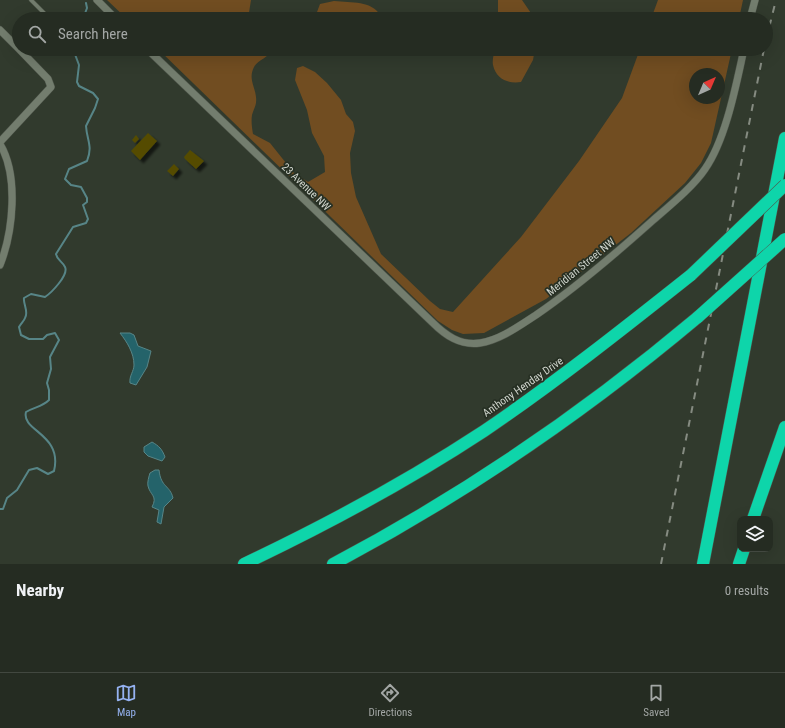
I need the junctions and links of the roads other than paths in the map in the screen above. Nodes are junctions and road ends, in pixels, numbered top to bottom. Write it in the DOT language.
graph roads {
  1 [pos="32,0"];
  2 [pos="97,0"];
  3 [pos="754,0"];
  4 [pos="43,12"];
  5 [pos="109,12"];
  6 [pos="751,12"];
  7 [pos="0,30"];
  8 [pos="12,40"];
  9 [pos="28,56"];
  10 [pos="154,56"];
  11 [pos="742,56"];
  12 [pos="785,138"];
  13 [pos="0,143"];
  14 [pos="785,185"];
  15 [pos="785,239"];
  16 [pos="0,265"];
  17 [pos="451,338"];
  18 [pos="785,427"];
  19 [pos="754,516"];
  20 [pos="743,552"];
  21 [pos="244,564"];
  22 [pos="333,564"];
  23 [pos="703,564"];
  24 [pos="740,564"];
  1 -- 4 [label="lane"];
  2 -- 5 [label="street"];
  3 -- 6 [label="street"];
  7 -- 8 [label="street"];
  9 -- 13 [label="street"];
  10 -- 17 [label="street, 23 Avenue NW"];
  11 -- 17 [label="street, Meridian Street NW"];
  12 -- 23 [label="highway"];
  13 -- 16 [label="street"];
  14 -- 21 [label="highway, Anthony Henday Drive, bridge"];
  15 -- 22 [label="highway, bridge"];
  18 -- 19 [label="highway"];
  20 -- 24 [label="highway"];
}
